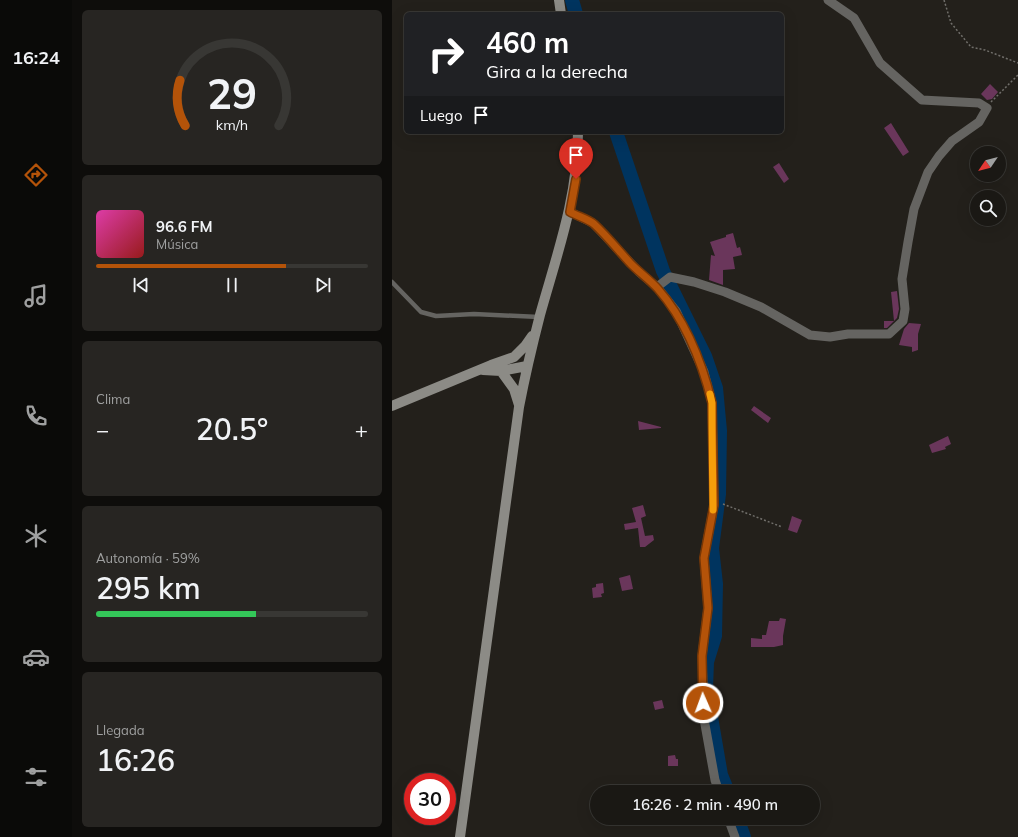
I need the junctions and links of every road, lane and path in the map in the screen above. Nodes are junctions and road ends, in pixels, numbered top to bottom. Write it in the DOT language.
graph roads {
  1 [pos="558,0"];
  2 [pos="828,0"];
  3 [pos="944,0"];
  4 [pos="561,12"];
  5 [pos="1018,63"];
  6 [pos="1018,75"];
  7 [pos="987,108"];
  8 [pos="578,134"];
  9 [pos="570,212"];
  10 [pos="392,282"];
  11 [pos="664,282"];
  12 [pos="540,316"];
  13 [pos="537,328"];
  14 [pos="506,360"];
  15 [pos="527,366"];
  16 [pos="479,370"];
  17 [pos="501,371"];
  18 [pos="392,406"];
  19 [pos="520,407"];
  20 [pos="724,505"];
  21 [pos="782,528"];
  22 [pos="717,785"];
  23 [pos="731,825"];
  24 [pos="460,837"];
  25 [pos="735,837"];
  1 -- 4 [label="main road"];
  2 -- 7 [label="street"];
  3 -- 5 [label="path"];
  6 -- 7 [label="path"];
  7 -- 11 [label="street"];
  8 -- 9 [label="main road"];
  9 -- 11 [label="street"];
  9 -- 12 [label="main road"];
  10 -- 12 [label="lane"];
  11 -- 22 [label="street"];
  12 -- 13 [label="main road"];
  13 -- 14 [label="main road"];
  13 -- 15 [label="main road"];
  14 -- 15 [label="main road"];
  14 -- 16 [label="main road"];
  15 -- 17 [label="main road"];
  15 -- 19 [label="main road"];
  16 -- 17 [label="main road"];
  16 -- 18 [label="main road"];
  17 -- 19 [label="main road"];
  19 -- 24 [label="main road"];
  20 -- 21 [label="path"];
  23 -- 25 [label="street"];
}
